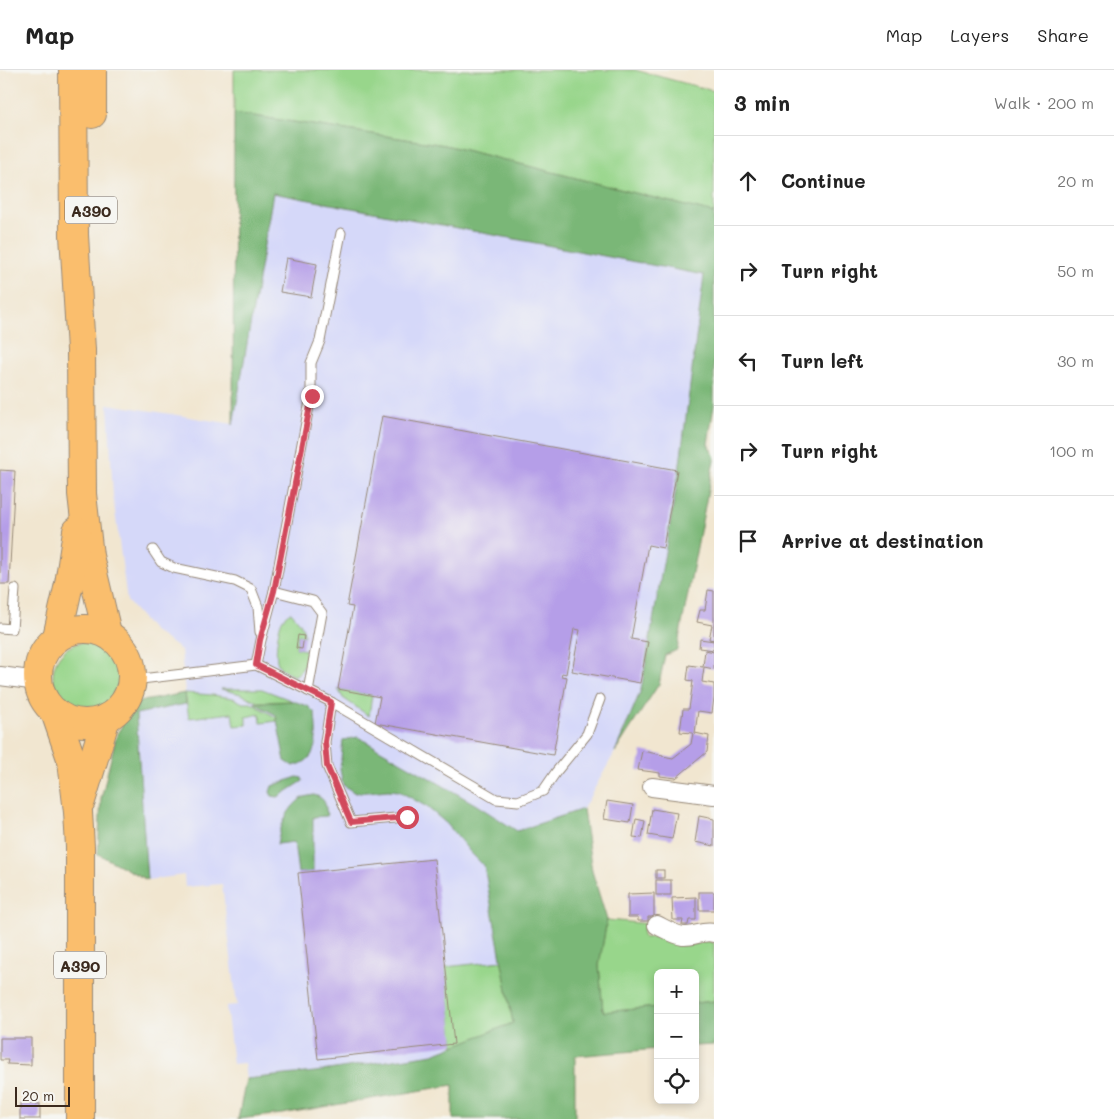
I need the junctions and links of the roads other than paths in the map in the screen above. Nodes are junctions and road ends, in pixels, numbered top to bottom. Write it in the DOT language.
graph roads {
  1 [pos="73,70"];
  2 [pos="92,70"];
  3 [pos="341,233"];
  4 [pos="81,350"];
  5 [pos="82,494"];
  6 [pos="153,550"];
  7 [pos="15,589"];
  8 [pos="274,591"];
  9 [pos="0,628"];
  10 [pos="107,633"];
  11 [pos="57,637"];
  12 [pos="260,640"];
  13 [pos="256,665"];
  14 [pos="0,676"];
  15 [pos="132,680"];
  16 [pos="38,681"];
  17 [pos="308,691"];
  18 [pos="600,699"];
  19 [pos="331,702"];
  20 [pos="55,712"];
  21 [pos="106,718"];
  22 [pos="652,787"];
  23 [pos="714,795"];
  24 [pos="78,812"];
  25 [pos="407,817"];
  26 [pos="657,925"];
  27 [pos="714,933"];
  28 [pos="80,1119"];
  1 -- 4 [label="highway, A390"];
  2 -- 4 [label="highway, A390"];
  3 -- 8 [label="lane"];
  4 -- 5 [label="highway, A390"];
  5 -- 10 [label="highway, A390"];
  5 -- 11 [label="highway, A390"];
  6 -- 12 [label="lane"];
  7 -- 9 [label="lane"];
  8 -- 12 [label="lane"];
  8 -- 17 [label="lane"];
  10 -- 11 [label="highway"];
  10 -- 15 [label="highway"];
  11 -- 16 [label="highway, A390"];
  12 -- 13 [label="lane"];
  13 -- 15 [label="lane"];
  13 -- 17 [label="lane"];
  14 -- 16 [label="street"];
  15 -- 21 [label="highway"];
  16 -- 20 [label="highway, A390"];
  17 -- 19 [label="lane"];
  18 -- 19 [label="lane"];
  19 -- 25 [label="lane"];
  20 -- 21 [label="highway"];
  20 -- 24 [label="highway, A390"];
  21 -- 24 [label="highway, A390"];
  22 -- 23 [label="street"];
  24 -- 28 [label="highway, A390"];
  26 -- 27 [label="street"];
}
